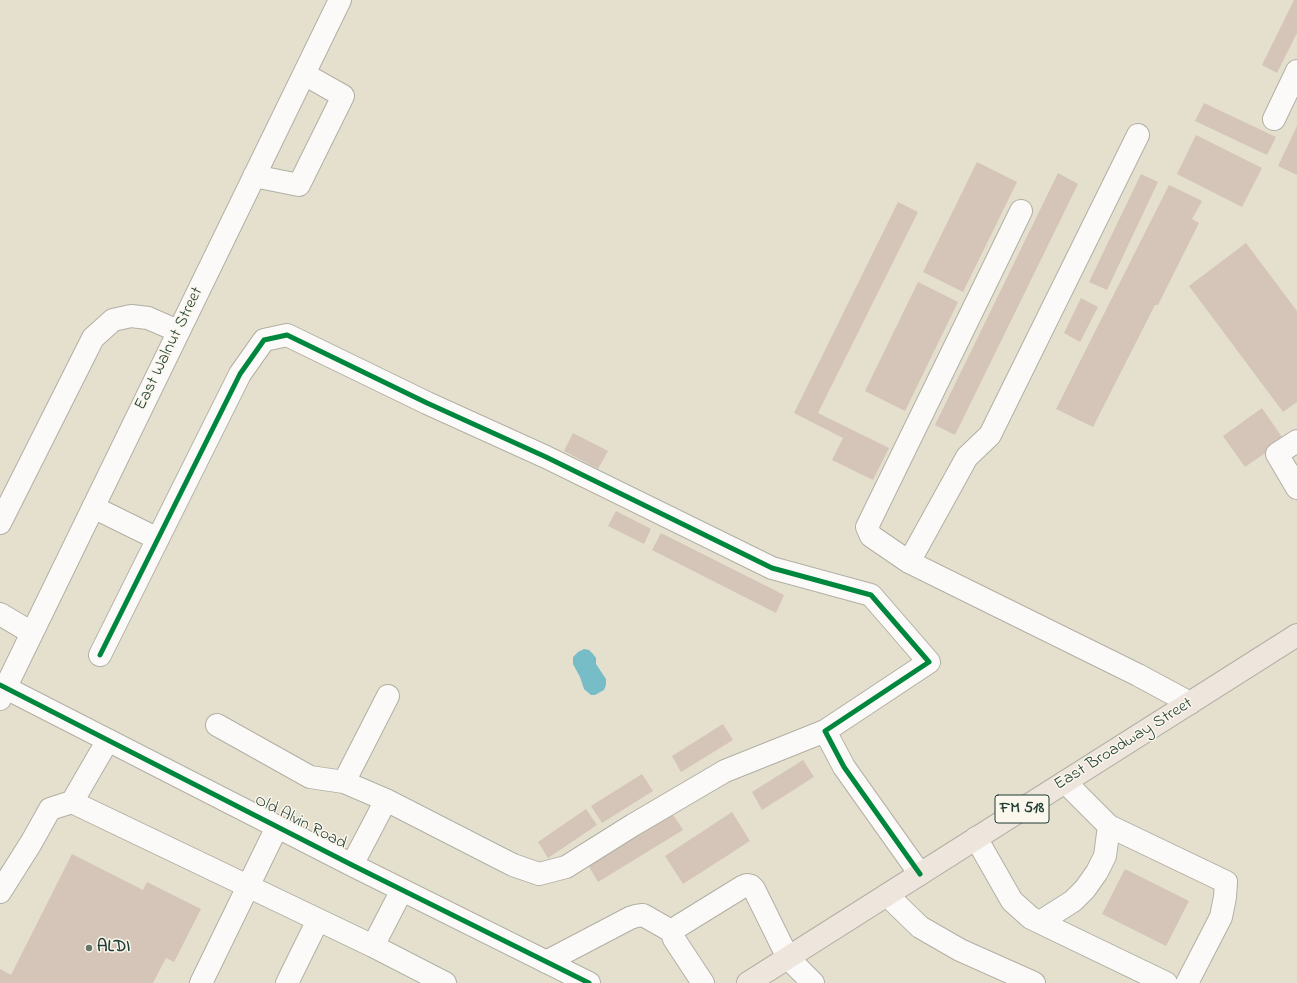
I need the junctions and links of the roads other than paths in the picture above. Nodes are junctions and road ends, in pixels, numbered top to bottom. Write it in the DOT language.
graph roads {
  1 [pos="340,0"];
  2 [pos="1297,71"];
  3 [pos="304,74"];
  4 [pos="1274,119"];
  5 [pos="1138,136"];
  6 [pos="254,176"];
  7 [pos="1021,211"];
  8 [pos="178,331"];
  9 [pos="1297,442"];
  10 [pos="1297,488"];
  11 [pos="93,507"];
  12 [pos="0,523"];
  13 [pos="158,539"];
  14 [pos="909,562"];
  15 [pos="0,614"];
  16 [pos="32,633"];
  17 [pos="1297,636"];
  18 [pos="100,655"];
  19 [pos="2,690"];
  20 [pos="388,696"];
  21 [pos="1190,703"];
  22 [pos="217,725"];
  23 [pos="825,731"];
  24 [pos="108,740"];
  25 [pos="344,782"];
  26 [pos="1065,782"];
  27 [pos="386,800"];
  28 [pos="72,802"];
  29 [pos="1109,826"];
  30 [pos="277,827"];
  31 [pos="976,838"];
  32 [pos="352,865"];
  33 [pos="920,874"];
  34 [pos="249,886"];
  35 [pos="402,890"];
  36 [pos="0,892"];
  37 [pos="887,895"];
  38 [pos="318,920"];
  39 [pos="1040,922"];
  40 [pos="673,932"];
  41 [pos="373,946"];
  42 [pos="788,958"];
  43 [pos="546,962"];
  44 [pos="201,983"];
  45 [pos="287,983"];
  46 [pos="445,983"];
  47 [pos="589,983"];
  48 [pos="703,983"];
  49 [pos="748,983"];
  50 [pos="813,983"];
  51 [pos="1034,983"];
  52 [pos="1166,983"];
  53 [pos="1187,983"];
  1 -- 3 [label="street, East Walnut Street"];
  2 -- 4 [label="street"];
  3 -- 6 [label="street, East Walnut Street"];
  3 -- 6 [label="street"];
  5 -- 14 [label="street"];
  6 -- 8 [label="street, East Walnut Street"];
  7 -- 14 [label="street"];
  8 -- 11 [label="street, East Walnut Street"];
  8 -- 12 [label="street"];
  9 -- 10 [label="street"];
  11 -- 13 [label="street"];
  11 -- 16 [label="street, East Walnut Street"];
  13 -- 18 [label="street"];
  13 -- 23 [label="street"];
  14 -- 21 [label="street"];
  15 -- 16 [label="street"];
  16 -- 19 [label="street, East Walnut Street"];
  17 -- 21 [label="main road, East Broadway Street / FM 518"];
  19 -- 24 [label="street, Old Alvin Road"];
  20 -- 25 [label="street"];
  21 -- 26 [label="main road, East Broadway Street / FM 518"];
  22 -- 25 [label="street"];
  23 -- 27 [label="street"];
  23 -- 33 [label="street"];
  24 -- 28 [label="street"];
  24 -- 30 [label="street, Old Alvin Road"];
  25 -- 27 [label="street"];
  26 -- 29 [label="street"];
  26 -- 31 [label="main road, East Broadway Street / FM 518"];
  27 -- 32 [label="street"];
  28 -- 34 [label="street"];
  28 -- 36 [label="street"];
  29 -- 39 [label="street"];
  29 -- 53 [label="street"];
  30 -- 32 [label="street, Old Alvin Road"];
  30 -- 34 [label="street"];
  31 -- 33 [label="main road, East Broadway Street / FM 518"];
  31 -- 39 [label="street"];
  32 -- 35 [label="street, Old Alvin Road"];
  33 -- 37 [label="main road, East Broadway Street / FM 518"];
  34 -- 38 [label="street"];
  34 -- 44 [label="street"];
  35 -- 41 [label="street"];
  35 -- 43 [label="street, Old Alvin Road"];
  37 -- 42 [label="main road, East Broadway Street / FM 518"];
  37 -- 51 [label="street"];
  38 -- 41 [label="street"];
  38 -- 45 [label="street"];
  39 -- 52 [label="street"];
  40 -- 42 [label="street"];
  40 -- 43 [label="street"];
  40 -- 48 [label="street"];
  41 -- 46 [label="street"];
  42 -- 49 [label="main road, East Broadway Street / FM 518"];
  42 -- 50 [label="street"];
  43 -- 47 [label="street, Old Alvin Road"];
}
